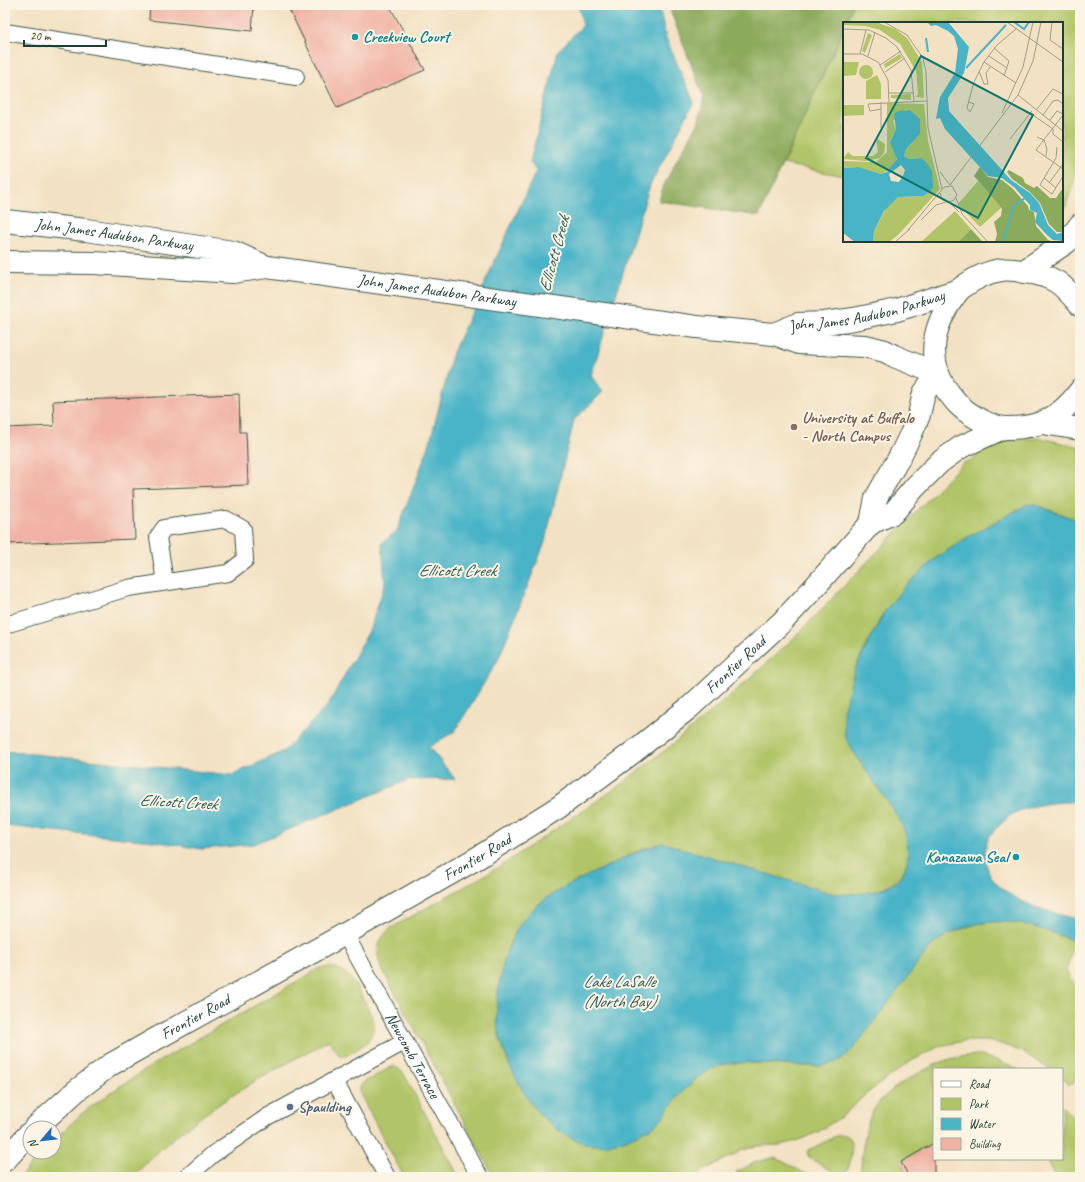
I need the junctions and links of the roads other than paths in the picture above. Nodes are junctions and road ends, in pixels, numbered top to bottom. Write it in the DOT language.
graph roads {
  1 [pos="5,32"];
  2 [pos="296,77"];
  3 [pos="5,221"];
  4 [pos="1080,225"];
  5 [pos="5,262"];
  6 [pos="267,267"];
  7 [pos="1024,271"];
  8 [pos="959,290"];
  9 [pos="1080,305"];
  10 [pos="774,334"];
  11 [pos="938,374"];
  12 [pos="1080,391"];
  13 [pos="1043,423"];
  14 [pos="1003,428"];
  15 [pos="1080,429"];
  16 [pos="871,523"];
  17 [pos="165,582"];
  18 [pos="5,625"];
  19 [pos="345,934"];
  20 [pos="404,1042"];
  21 [pos="334,1080"];
  22 [pos="44,1120"];
  23 [pos="22,1142"];
  24 [pos="5,1160"];
  25 [pos="187,1177"];
  26 [pos="387,1177"];
  27 [pos="480,1177"];
  1 -- 2 [label="lane"];
  3 -- 6 [label="main road, John James Audubon Parkway"];
  4 -- 7 [label="main road"];
  5 -- 6 [label="main road, John James Audubon Parkway"];
  6 -- 10 [label="main road, John James Audubon Parkway"];
  7 -- 8 [label="main road"];
  7 -- 9 [label="main road"];
  8 -- 10 [label="main road, John James Audubon Parkway"];
  8 -- 11 [label="main road"];
  10 -- 11 [label="main road, John James Audubon Parkway"];
  11 -- 14 [label="main road"];
  11 -- 16 [label="main road"];
  12 -- 13 [label="main road"];
  13 -- 14 [label="main road"];
  13 -- 15 [label="main road"];
  14 -- 16 [label="main road, Frontier Road"];
  16 -- 19 [label="main road, Frontier Road"];
  17 -- 17 [label="lane"];
  17 -- 18 [label="lane"];
  19 -- 20 [label="lane, Newcomb Terrace"];
  19 -- 22 [label="main road, Frontier Road"];
  20 -- 21 [label="lane"];
  20 -- 27 [label="lane, Newcomb Terrace"];
  21 -- 25 [label="lane"];
  21 -- 26 [label="lane"];
  23 -- 24 [label="main road"];
}
